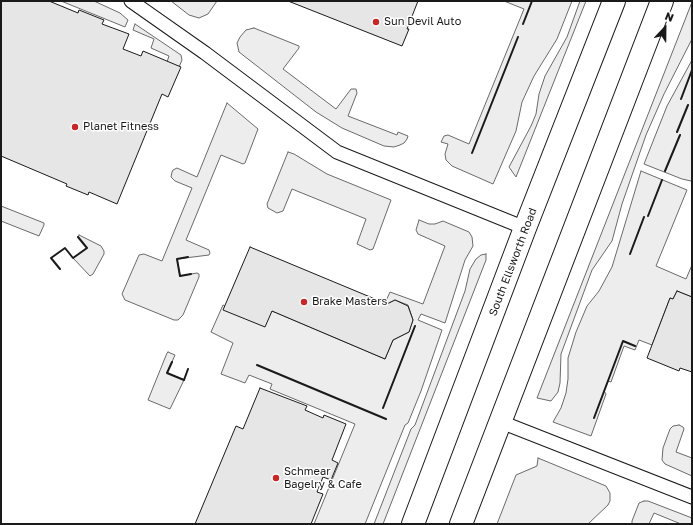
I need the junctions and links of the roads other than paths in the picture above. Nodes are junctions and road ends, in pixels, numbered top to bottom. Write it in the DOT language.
graph roads {
  1 [pos="131,1"];
  2 [pos="614,1"];
  3 [pos="662,1"];
  4 [pos="525,228"];
  5 [pos="501,422"];
  6 [pos="692,497"];
  7 [pos="414,524"];
  8 [pos="461,524"];
  1 -- 4 [label="lane"];
  2 -- 4 [label="street, South Ellsworth Road"];
  3 -- 5 [label="street"];
  4 -- 7 [label="street, South Ellsworth Road"];
  5 -- 6 [label="lane"];
  5 -- 8 [label="street"];
}
